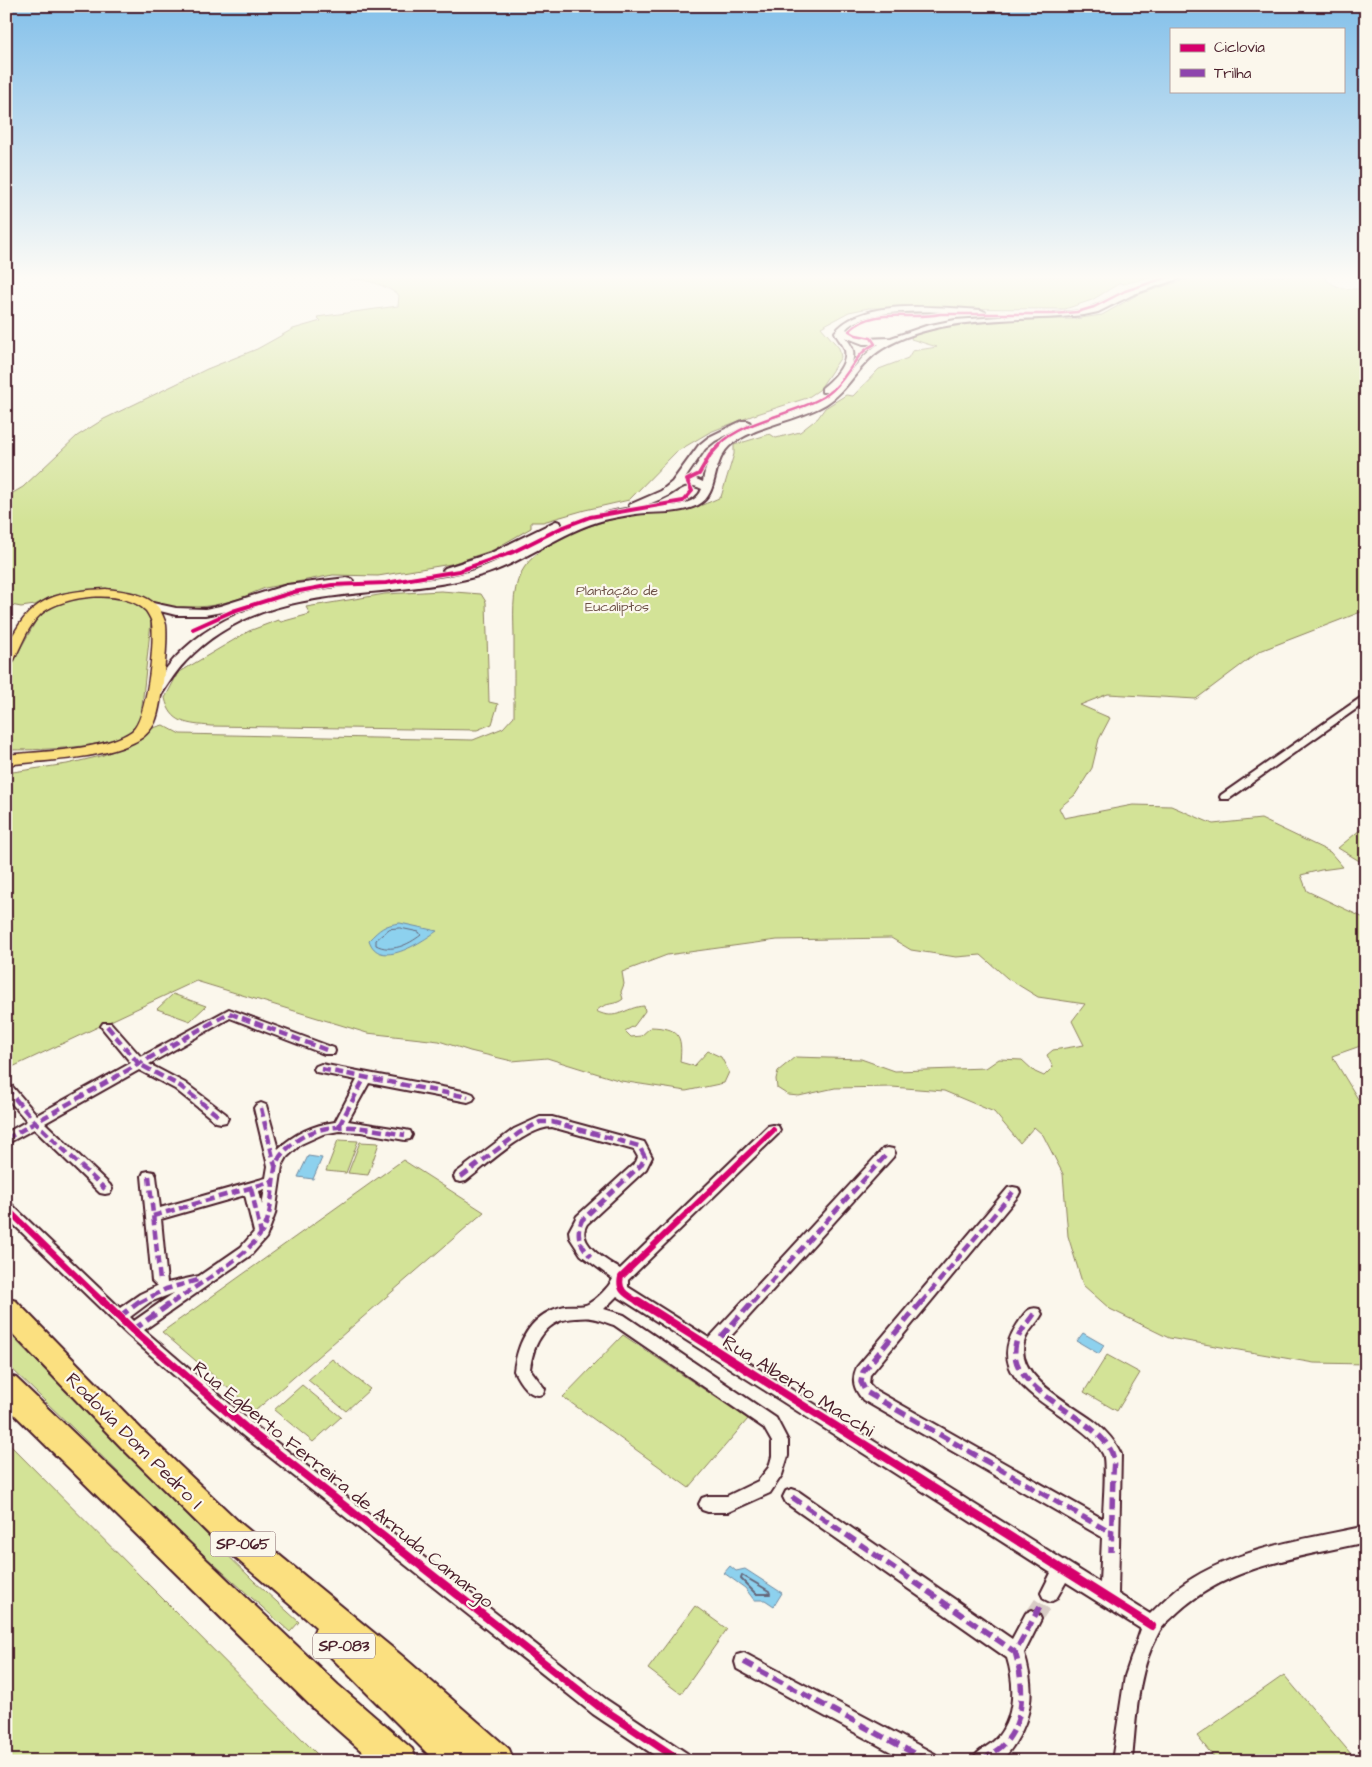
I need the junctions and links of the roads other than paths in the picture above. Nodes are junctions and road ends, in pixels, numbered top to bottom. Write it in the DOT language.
graph roads {
  1 [pos="849,358"];
  2 [pos="867,358"];
  3 [pos="676,484"];
  4 [pos="707,488"];
  5 [pos="665,493"];
  6 [pos="685,506"];
  7 [pos="148,605"];
  8 [pos="6,662"];
  9 [pos="1366,697"];
  10 [pos="153,698"];
  11 [pos="6,759"];
  12 [pos="1225,797"];
  13 [pos="107,1026"];
  14 [pos="329,1051"];
  15 [pos="139,1064"];
  16 [pos="321,1069"];
  17 [pos="365,1077"];
  18 [pos="6,1088"];
  19 [pos="468,1097"];
  20 [pos="261,1108"];
  21 [pos="221,1118"];
  22 [pos="35,1122"];
  23 [pos="339,1126"];
  24 [pos="772,1130"];
  25 [pos="405,1135"];
  26 [pos="6,1138"];
  27 [pos="888,1153"];
  28 [pos="275,1166"];
  29 [pos="149,1176"];
  30 [pos="462,1177"];
  31 [pos="274,1181"];
  32 [pos="251,1188"];
  33 [pos="105,1189"];
  34 [pos="1013,1192"];
  35 [pos="6,1208"];
  36 [pos="153,1216"];
  37 [pos="261,1234"];
  38 [pos="212,1275"];
  39 [pos="620,1280"];
  40 [pos="160,1281"];
  41 [pos="6,1309"];
  42 [pos="590,1311"];
  43 [pos="1034,1314"];
  44 [pos="119,1316"];
  45 [pos="133,1330"];
  46 [pos="711,1348"];
  47 [pos="6,1387"];
  48 [pos="537,1389"];
  49 [pos="792,1497"];
  50 [pos="708,1504"];
  51 [pos="228,1532"];
  52 [pos="1111,1534"];
  53 [pos="1366,1534"];
  54 [pos="1063,1569"];
  55 [pos="1050,1593"];
  56 [pos="1109,1598"];
  57 [pos="1032,1619"];
  58 [pos="1152,1626"];
  59 [pos="1015,1652"];
  60 [pos="744,1662"];
  61 [pos="326,1697"];
  62 [pos="383,1761"];
  63 [pos="400,1761"];
  64 [pos="460,1761"];
  65 [pos="497,1761"];
  66 [pos="680,1761"];
  67 [pos="928,1761"];
  68 [pos="982,1761"];
  69 [pos="1122,1761"];
  1 -- 3 [label="main road"];
  2 -- 4 [label="main road"];
  3 -- 4 [label="main road"];
  3 -- 5 [label="main road"];
  4 -- 6 [label="main road"];
  5 -- 6 [label="main road"];
  5 -- 7 [label="main road"];
  6 -- 10 [label="main road"];
  7 -- 8 [label="main road"];
  7 -- 10 [label="main road"];
  9 -- 12 [label="street"];
  10 -- 11 [label="main road"];
  13 -- 15 [label="street"];
  14 -- 15 [label="street"];
  15 -- 21 [label="street"];
  15 -- 22 [label="street"];
  16 -- 17 [label="street"];
  17 -- 19 [label="street"];
  17 -- 23 [label="street"];
  18 -- 22 [label="street"];
  20 -- 28 [label="street"];
  22 -- 26 [label="street"];
  22 -- 33 [label="street"];
  23 -- 25 [label="street"];
  23 -- 28 [label="street"];
  24 -- 39 [label="street"];
  27 -- 46 [label="street"];
  28 -- 31 [label="street"];
  29 -- 36 [label="street"];
  30 -- 39 [label="street, Rua Alberto Macchi"];
  31 -- 32 [label="street"];
  31 -- 37 [label="street"];
  32 -- 36 [label="street"];
  32 -- 37 [label="street"];
  34 -- 52 [label="street"];
  35 -- 44 [label="street, Rua Egberto Ferreira de Arruda Camargo"];
  36 -- 40 [label="street"];
  37 -- 38 [label="street"];
  38 -- 44 [label="street"];
  38 -- 45 [label="street"];
  39 -- 42 [label="street"];
  39 -- 46 [label="street, Rua Alberto Macchi"];
  41 -- 51 [label="highway, Rodovia Dom Pedro I / SP-065"];
  42 -- 48 [label="street"];
  42 -- 50 [label="street"];
  43 -- 52 [label="street"];
  44 -- 45 [label="street, Rua Egberto Ferreira de Arruda Camargo"];
  45 -- 66 [label="street, Rua Egberto Ferreira de Arruda Camargo"];
  46 -- 54 [label="street, Rua Alberto Macchi"];
  47 -- 61 [label="highway, SP-065"];
  49 -- 59 [label="street"];
  51 -- 64 [label="highway, SP-083"];
  51 -- 65 [label="highway, Rodovia Dom Pedro I / SP-065"];
  52 -- 56 [label="street"];
  53 -- 58 [label="street"];
  54 -- 55 [label="street"];
  54 -- 56 [label="street, Rua Alberto Macchi"];
  56 -- 58 [label="street, Rua Alberto Macchi"];
  57 -- 59 [label="street"];
  58 -- 69 [label="street"];
  59 -- 68 [label="street"];
  60 -- 67 [label="street"];
  61 -- 62 [label="highway"];
  61 -- 63 [label="highway, SP-065"];
}
